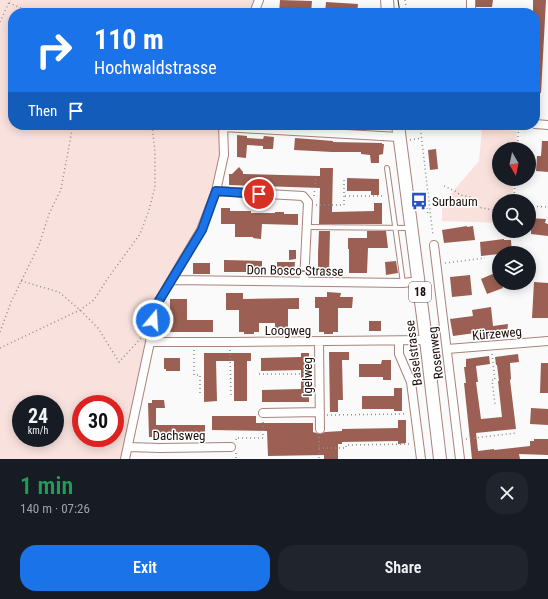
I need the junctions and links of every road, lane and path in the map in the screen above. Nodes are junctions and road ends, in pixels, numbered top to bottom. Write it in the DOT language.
graph roads {
  1 [pos="10,0"];
  2 [pos="9,4"];
  3 [pos="20,8"];
  4 [pos="0,22"];
  5 [pos="72,130"];
  6 [pos="153,130"];
  7 [pos="223,130"];
  8 [pos="364,130"];
  9 [pos="421,130"];
  10 [pos="519,130"];
  11 [pos="399,131"];
  12 [pos="518,142"];
  13 [pos="387,168"];
  14 [pos="316,176"];
  15 [pos="344,177"];
  16 [pos="444,186"];
  17 [pos="216,191"];
  18 [pos="344,196"];
  19 [pos="391,196"];
  20 [pos="311,205"];
  21 [pos="536,206"];
  22 [pos="548,207"];
  23 [pos="427,208"];
  24 [pos="492,210"];
  25 [pos="428,214"];
  26 [pos="307,227"];
  27 [pos="395,228"];
  28 [pos="411,228"];
  29 [pos="434,245"];
  30 [pos="485,258"];
  31 [pos="436,264"];
  32 [pos="171,280"];
  33 [pos="21,281"];
  34 [pos="419,281"];
  35 [pos="304,282"];
  36 [pos="403,283"];
  37 [pos="80,310"];
  38 [pos="0,332"];
  39 [pos="426,340"];
  40 [pos="548,340"];
  41 [pos="399,341"];
  42 [pos="150,342"];
  43 [pos="194,342"];
  44 [pos="230,342"];
  45 [pos="319,342"];
  46 [pos="491,346"];
  47 [pos="0,348"];
  48 [pos="447,349"];
  49 [pos="259,374"];
  50 [pos="319,374"];
  51 [pos="200,395"];
  52 [pos="230,396"];
  53 [pos="495,404"];
  54 [pos="263,413"];
  55 [pos="320,414"];
  56 [pos="415,414"];
  57 [pos="320,429"];
  58 [pos="516,433"];
  59 [pos="458,440"];
  60 [pos="419,444"];
  61 [pos="233,445"];
  62 [pos="128,447"];
  63 [pos="319,448"];
  64 [pos="125,459"];
  65 [pos="319,459"];
  66 [pos="420,459"];
  67 [pos="440,459"];
  68 [pos="460,459"];
  1 -- 2 [label="path"];
  2 -- 3 [label="path"];
  2 -- 4 [label="path"];
  5 -- 33 [label="path"];
  6 -- 37 [label="path"];
  7 -- 17 [label="street"];
  8 -- 11 [label="street"];
  9 -- 29 [label="path"];
  10 -- 12 [label="path"];
  11 -- 28 [label="main road, Baselstrasse / 18"];
  13 -- 19 [label="lane"];
  14 -- 20 [label="path"];
  15 -- 18 [label="path"];
  16 -- 24 [label="path"];
  17 -- 20 [label="street"];
  17 -- 32 [label="street"];
  18 -- 19 [label="path"];
  18 -- 20 [label="path"];
  19 -- 27 [label="lane"];
  20 -- 26 [label="street"];
  21 -- 22 [label="path"];
  23 -- 25 [label="path"];
  26 -- 27 [label="lane"];
  26 -- 35 [label="street"];
  27 -- 28 [label="lane"];
  27 -- 36 [label="lane"];
  28 -- 34 [label="main road, Baselstrasse / 18"];
  29 -- 31 [label="street, Rosenweg"];
  30 -- 31 [label="path"];
  31 -- 48 [label="street, Rosenweg"];
  32 -- 35 [label="street, Don Bosco-Strasse"];
  32 -- 42 [label="street"];
  33 -- 37 [label="path"];
  33 -- 38 [label="path"];
  34 -- 36 [label="street, Don Bosco-Strasse"];
  34 -- 39 [label="main road, Baselstrasse / 18"];
  35 -- 36 [label="street, Don Bosco-Strasse"];
  37 -- 42 [label="path"];
  37 -- 47 [label="path"];
  39 -- 41 [label="street, Loogweg"];
  39 -- 67 [label="main road, Baselstrasse / 18"];
  40 -- 46 [label="street, Kürzeweg"];
  41 -- 45 [label="street, Loogweg"];
  41 -- 56 [label="street"];
  42 -- 43 [label="street, Loogweg"];
  42 -- 62 [label="street"];
  43 -- 44 [label="street, Loogweg"];
  43 -- 51 [label="path"];
  44 -- 45 [label="street, Loogweg"];
  44 -- 52 [label="path"];
  45 -- 50 [label="street, Igelweg"];
  46 -- 48 [label="street, Kürzeweg"];
  46 -- 53 [label="path"];
  48 -- 59 [label="street, Rosenweg"];
  49 -- 50 [label="path"];
  50 -- 55 [label="street, Igelweg"];
  54 -- 55 [label="street, Igelweg"];
  54 -- 61 [label="path"];
  55 -- 56 [label="path"];
  55 -- 57 [label="street, Igelweg"];
  56 -- 60 [label="street"];
  57 -- 63 [label="path"];
  58 -- 59 [label="path"];
  59 -- 68 [label="street, Rosenweg"];
  60 -- 63 [label="path"];
  60 -- 66 [label="street"];
  61 -- 62 [label="street, Dachsweg"];
  62 -- 64 [label="street"];
  63 -- 65 [label="path"];
}
